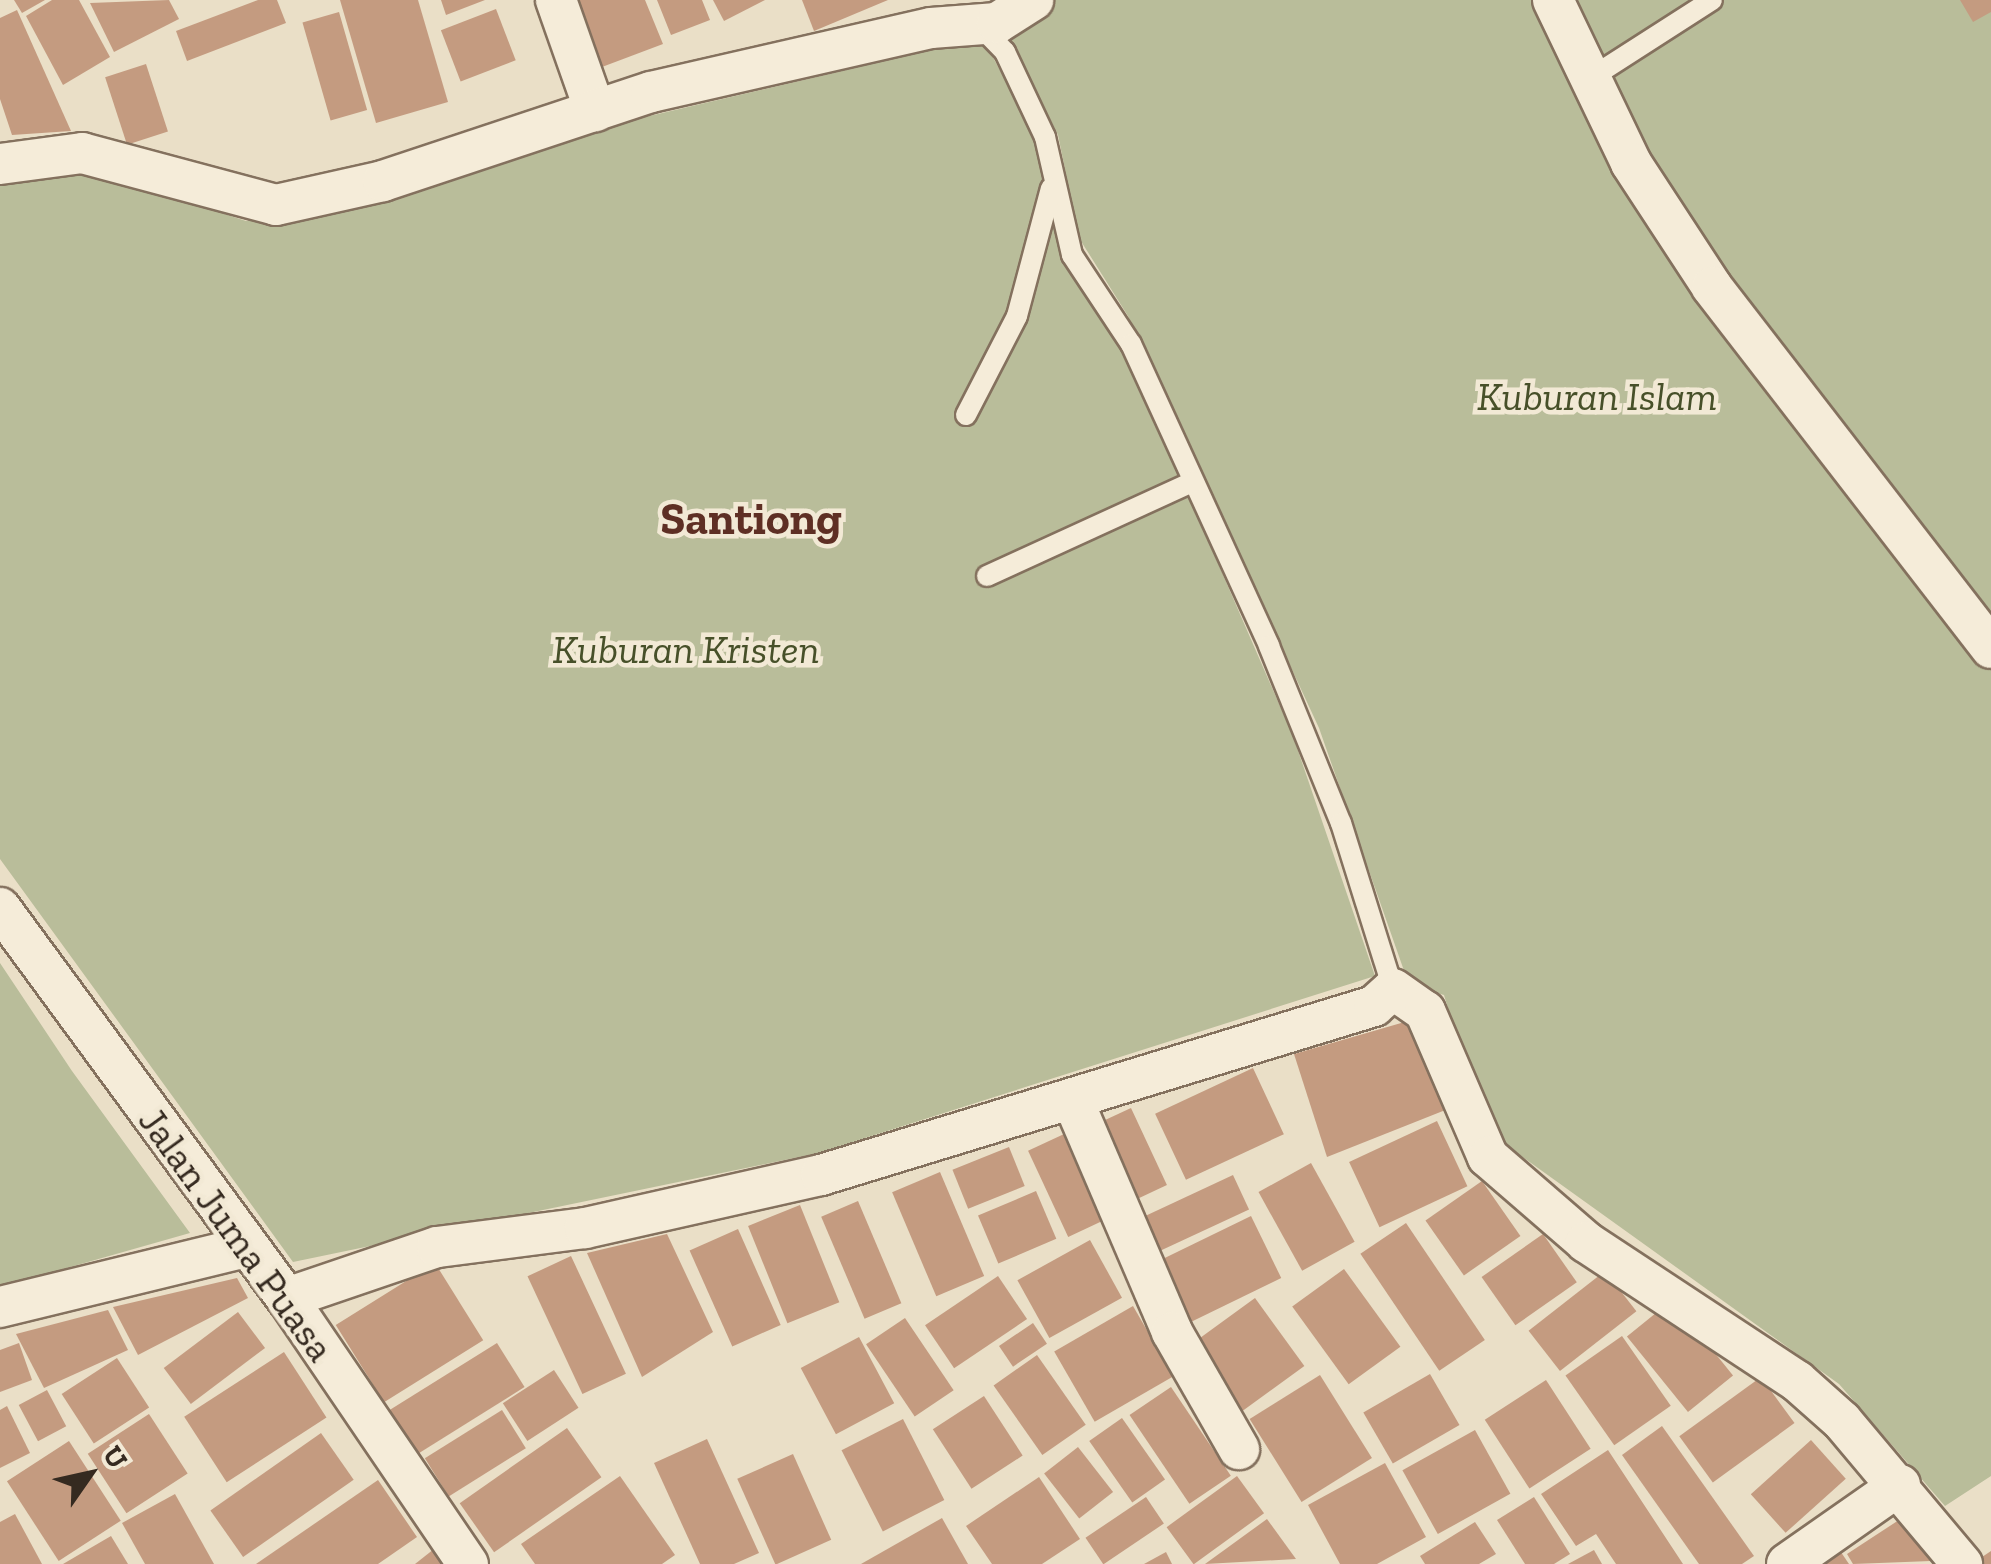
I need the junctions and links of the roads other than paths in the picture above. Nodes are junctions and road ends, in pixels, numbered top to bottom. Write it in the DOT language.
graph roads {
  1 [pos="556,0"];
  2 [pos="1032,0"];
  3 [pos="1554,0"];
  4 [pos="1712,0"];
  5 [pos="963,16"];
  6 [pos="1589,78"];
  7 [pos="595,111"];
  8 [pos="0,164"];
  9 [pos="1054,176"];
  10 [pos="966,416"];
  11 [pos="1192,482"];
  12 [pos="986,576"];
  13 [pos="1991,648"];
  14 [pos="0,908"];
  15 [pos="1393,989"];
  16 [pos="1074,1103"];
  17 [pos="247,1246"];
  18 [pos="288,1298"];
  19 [pos="0,1307"];
  20 [pos="1240,1449"];
  21 [pos="1900,1485"];
  22 [pos="468,1564"];
  23 [pos="1786,1564"];
  24 [pos="1962,1564"];
  1 -- 7 [label="street"];
  2 -- 5 [label="street"];
  3 -- 6 [label="street"];
  4 -- 6 [label="lane"];
  5 -- 7 [label="street"];
  5 -- 9 [label="lane"];
  6 -- 13 [label="street"];
  7 -- 8 [label="street"];
  9 -- 10 [label="lane"];
  9 -- 11 [label="lane"];
  11 -- 12 [label="lane"];
  11 -- 15 [label="lane"];
  14 -- 17 [label="street, Jalan Juma Puasa"];
  15 -- 16 [label="street"];
  15 -- 21 [label="street"];
  16 -- 18 [label="street"];
  16 -- 20 [label="street"];
  17 -- 18 [label="street, Jalan Juma Puasa"];
  17 -- 19 [label="street"];
  18 -- 22 [label="street, Jalan Juma Puasa"];
  21 -- 23 [label="street"];
  21 -- 24 [label="street"];
}
